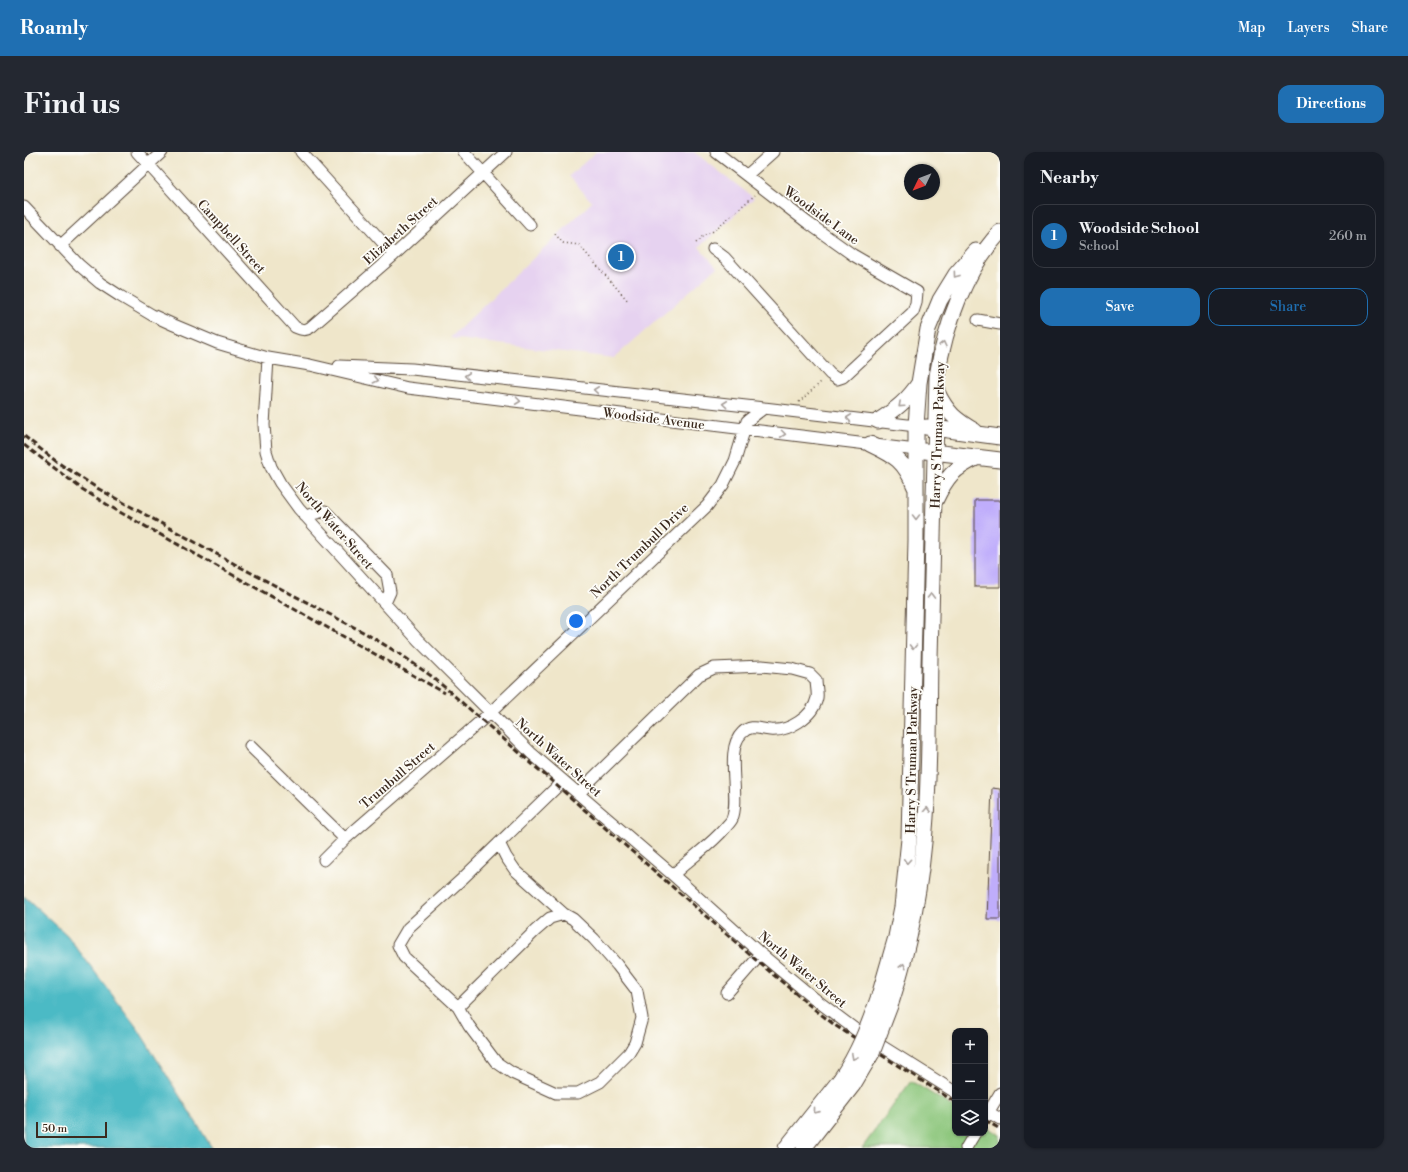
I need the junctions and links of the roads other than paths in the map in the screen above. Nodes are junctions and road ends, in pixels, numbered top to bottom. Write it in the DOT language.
graph roads {
  1 [pos="137,152"];
  2 [pos="162,152"];
  3 [pos="301,152"];
  4 [pos="464,152"];
  5 [pos="506,152"];
  6 [pos="716,152"];
  7 [pos="773,152"];
  8 [pos="149,164"];
  9 [pos="483,173"];
  10 [pos="747,175"];
  11 [pos="24,207"];
  12 [pos="530,225"];
  13 [pos="997,235"];
  14 [pos="60,246"];
  15 [pos="713,249"];
  16 [pos="394,255"];
  17 [pos="978,320"];
  18 [pos="1000,324"];
  19 [pos="311,327"];
  20 [pos="268,358"];
  21 [pos="310,365"];
  22 [pos="919,383"];
  23 [pos="936,390"];
  24 [pos="764,408"];
  25 [pos="878,421"];
  26 [pos="916,426"];
  27 [pos="744,429"];
  28 [pos="935,429"];
  29 [pos="982,434"];
  30 [pos="1000,437"];
  31 [pos="870,444"];
  32 [pos="916,450"];
  33 [pos="935,452"];
  34 [pos="978,457"];
  35 [pos="1000,460"];
  36 [pos="916,489"];
  37 [pos="933,506"];
  38 [pos="306,516"];
  39 [pos="362,549"];
  40 [pos="348,562"];
  41 [pos="385,603"];
  42 [pos="490,713"];
  43 [pos="250,746"];
  44 [pos="564,780"];
  45 [pos="579,794"];
  46 [pos="345,839"];
  47 [pos="499,843"];
  48 [pos="324,860"];
  49 [pos="673,875"];
  50 [pos="564,914"];
  51 [pos="761,954"];
  52 [pos="727,993"];
  53 [pos="885,999"];
  54 [pos="458,1006"];
  55 [pos="847,1083"];
  56 [pos="952,1090"];
  57 [pos="1000,1093"];
  58 [pos="988,1110"];
  59 [pos="988,1114"];
  60 [pos="1000,1119"];
  61 [pos="973,1136"];
  62 [pos="786,1148"];
  63 [pos="804,1148"];
  64 [pos="966,1148"];
  1 -- 8 [label="street, Campbell Street"];
  2 -- 8 [label="street"];
  3 -- 16 [label="street"];
  4 -- 9 [label="street"];
  5 -- 9 [label="street, Elizabeth Street"];
  6 -- 10 [label="street, Woodside Lane"];
  7 -- 10 [label="street"];
  8 -- 14 [label="street"];
  8 -- 19 [label="street, Campbell Street"];
  9 -- 12 [label="street"];
  9 -- 16 [label="street, Elizabeth Street"];
  10 -- 15 [label="street, Woodside Lane"];
  11 -- 14 [label="street"];
  13 -- 22 [label="main road, Harry S Truman Parkway, one-way"];
  23 -- 13 [label="main road, Harry S Truman Parkway, one-way"];
  14 -- 20 [label="street, Woodside Avenue"];
  16 -- 19 [label="street, Elizabeth Street"];
  17 -- 18 [label="street"];
  20 -- 21 [label="street, Woodside Avenue"];
  20 -- 38 [label="street, North Water Street"];
  24 -- 21 [label="street, Woodside Avenue, one-way"];
  21 -- 27 [label="street, Woodside Avenue, one-way"];
  22 -- 25 [label="main road, one-way"];
  22 -- 26 [label="main road, Harry S Truman Parkway"];
  23 -- 28 [label="main road, Harry S Truman Parkway"];
  23 -- 29 [label="main road"];
  25 -- 24 [label="street, Woodside Avenue, one-way"];
  24 -- 27 [label="street, North Trumbull Drive"];
  25 -- 26 [label="street, Woodside Avenue"];
  26 -- 28 [label="main road, Woodside Avenue"];
  26 -- 32 [label="main road, Harry S Truman Parkway"];
  27 -- 31 [label="street, Woodside Avenue, one-way"];
  27 -- 42 [label="street, North Trumbull Drive"];
  28 -- 29 [label="main road, Woodside Avenue"];
  28 -- 33 [label="main road, Harry S Truman Parkway"];
  29 -- 30 [label="main road, Woodside Avenue"];
  31 -- 32 [label="street, Woodside Avenue"];
  31 -- 36 [label="main road"];
  32 -- 33 [label="main road, Woodside Avenue"];
  32 -- 36 [label="main road, Harry S Truman Parkway"];
  33 -- 34 [label="main road, Woodside Avenue"];
  33 -- 37 [label="main road, Harry S Truman Parkway"];
  34 -- 35 [label="main road, Woodside Avenue"];
  34 -- 37 [label="main road"];
  36 -- 53 [label="main road, Harry S Truman Parkway, one-way"];
  53 -- 37 [label="main road, Harry S Truman Parkway, one-way"];
  38 -- 39 [label="street"];
  38 -- 40 [label="street, North Water Street"];
  39 -- 40 [label="street"];
  39 -- 41 [label="street"];
  40 -- 41 [label="street, North Water Street"];
  41 -- 42 [label="street, North Water Street"];
  42 -- 44 [label="street, North Water Street"];
  42 -- 46 [label="street, Trumbull Street"];
  43 -- 46 [label="street"];
  44 -- 45 [label="street, North Water Street"];
  44 -- 47 [label="street"];
  45 -- 49 [label="street, North Water Street"];
  45 -- 49 [label="street"];
  46 -- 48 [label="street, Trumbull Street"];
  47 -- 50 [label="street"];
  47 -- 54 [label="street"];
  49 -- 51 [label="street, North Water Street"];
  50 -- 54 [label="street"];
  50 -- 54 [label="street"];
  51 -- 52 [label="street"];
  51 -- 56 [label="street, North Water Street"];
  53 -- 55 [label="main road, Harry S Truman Parkway, bridge"];
  55 -- 62 [label="main road, Harry S Truman Parkway, one-way"];
  55 -- 63 [label="main road, Harry S Truman Parkway"];
  57 -- 58 [label="street"];
  59 -- 60 [label="street"];
  61 -- 64 [label="street"];
}
